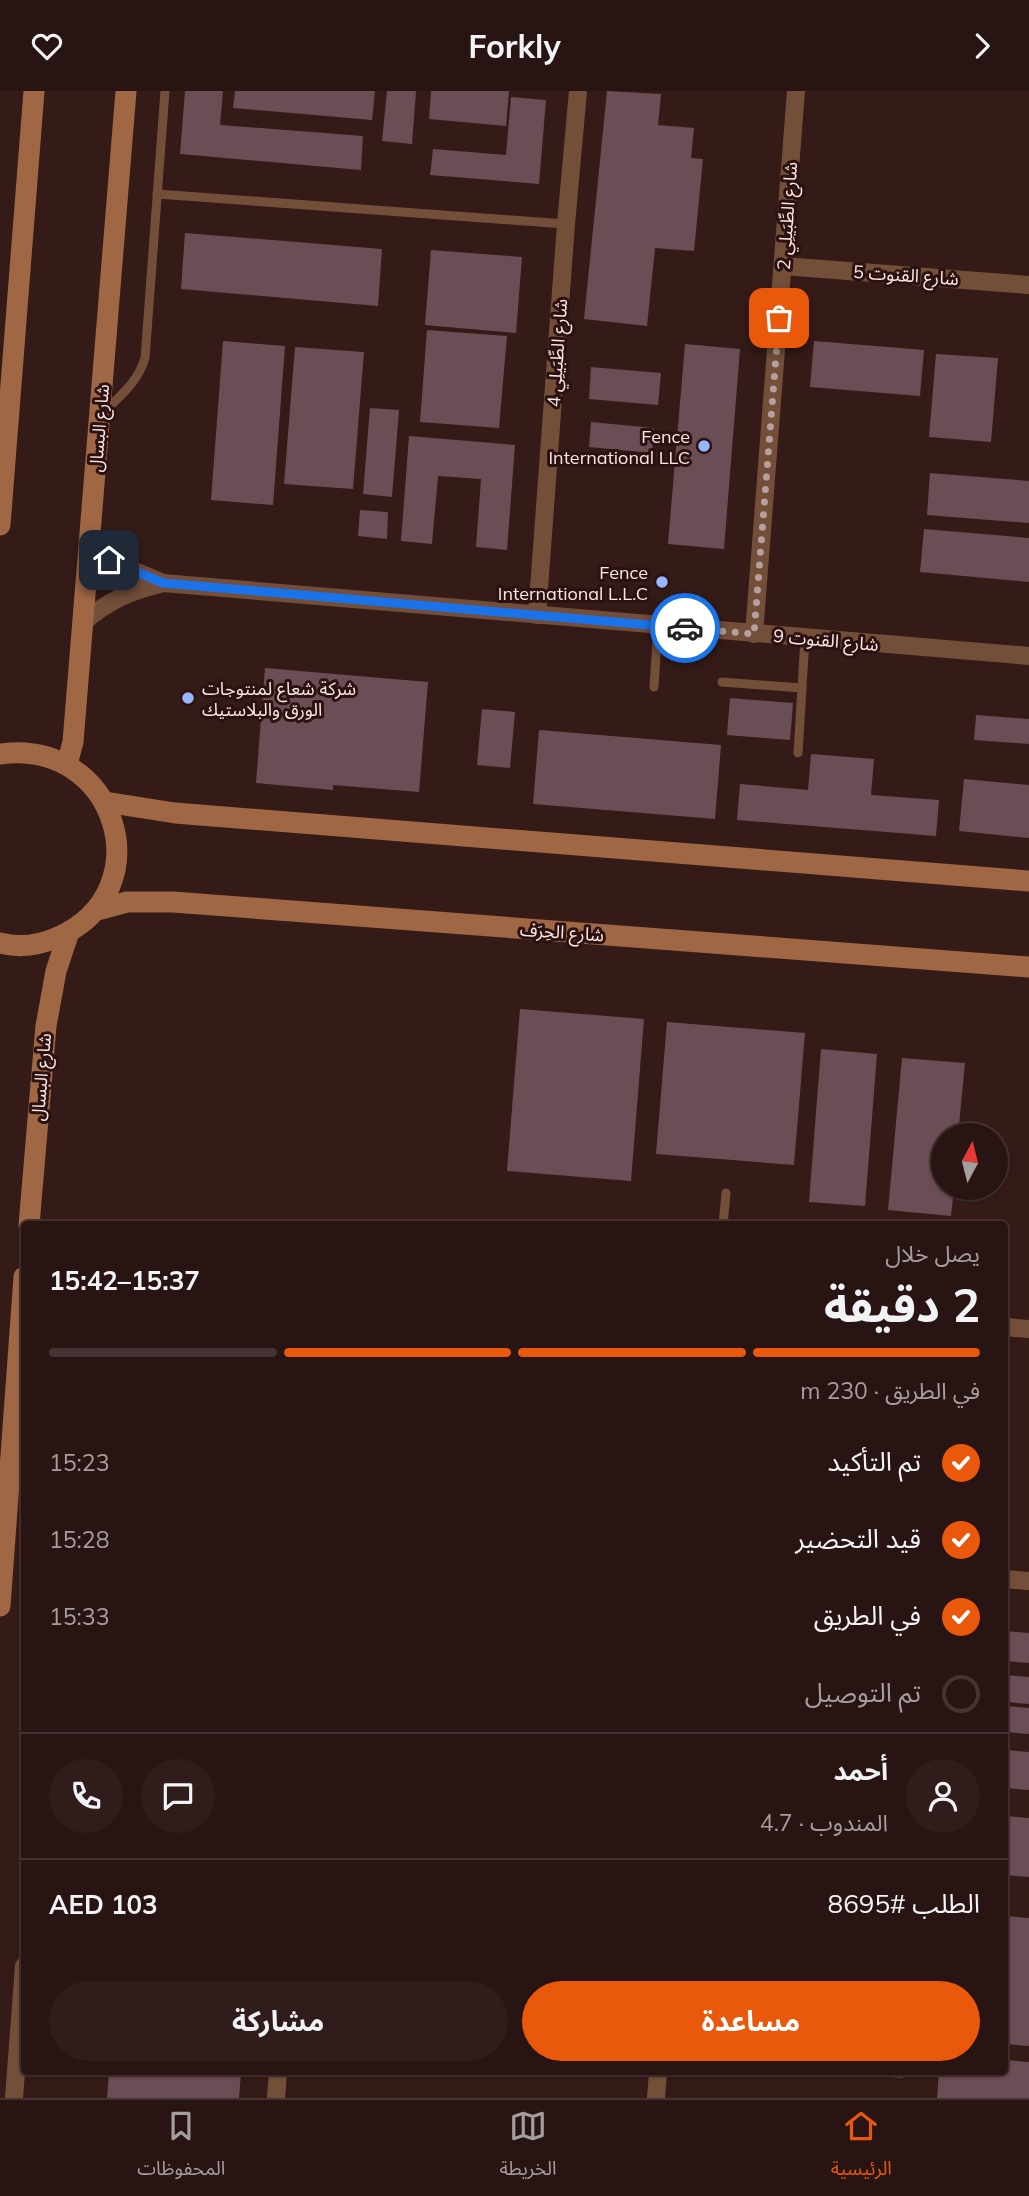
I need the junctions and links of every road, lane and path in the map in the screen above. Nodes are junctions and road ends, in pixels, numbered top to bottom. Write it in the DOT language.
graph roads {
  1 [pos="34,91"];
  2 [pos="126,91"];
  3 [pos="165,91"];
  4 [pos="578,91"];
  5 [pos="796,91"];
  6 [pos="157,194"];
  7 [pos="566,225"];
  8 [pos="783,266"];
  9 [pos="1029,285"];
  10 [pos="100,416"];
  11 [pos="2,478"];
  12 [pos="0,525"];
  13 [pos="89,547"];
  14 [pos="163,583"];
  15 [pos="537,615"];
  16 [pos="82,623"];
  17 [pos="658,625"];
  18 [pos="754,634"];
  19 [pos="805,638"];
  20 [pos="1029,656"];
  21 [pos="722,682"];
  22 [pos="654,687"];
  23 [pos="802,688"];
  24 [pos="798,753"];
  25 [pos="0,754"];
  26 [pos="67,764"];
  27 [pos="105,802"];
  28 [pos="1029,881"];
  29 [pos="97,910"];
  30 [pos="69,932"];
  31 [pos="0,943"];
  32 [pos="1029,967"];
  33 [pos="726,1193"];
  34 [pos="29,1221"];
  35 [pos="723,1221"];
  36 [pos="21,1318"];
  37 [pos="1008,1327"];
  38 [pos="1029,1329"];
  39 [pos="1008,1579"];
  40 [pos="1029,1581"];
  41 [pos="0,1606"];
  42 [pos="21,2006"];
  43 [pos="278,2075"];
  44 [pos="658,2075"];
  45 [pos="14,2098"];
  46 [pos="276,2098"];
  47 [pos="656,2098"];
  1 -- 11 [label="street"];
  2 -- 10 [label="street, شارع البسال"];
  3 -- 6 [label="lane"];
  4 -- 7 [label="street, شارع الطِّبَيلِي 4"];
  5 -- 8 [label="street, شارع الطِّبَيلِي 2"];
  6 -- 7 [label="lane"];
  6 -- 10 [label="lane"];
  7 -- 15 [label="street, شارع الطِّبَيلِي 4"];
  8 -- 9 [label="street, شارع القنوت 5"];
  8 -- 18 [label="street, شارع الطِّبَيلِي 2"];
  10 -- 13 [label="street, شارع البسال"];
  11 -- 12 [label="street"];
  13 -- 14 [label="street, شارع القنوت 9"];
  13 -- 16 [label="street, شارع البسال"];
  14 -- 15 [label="street, شارع القنوت 9"];
  14 -- 16 [label="street, شارع القنوت 9"];
  15 -- 17 [label="street, شارع القنوت 9"];
  16 -- 26 [label="street, شارع البسال"];
  17 -- 18 [label="street, شارع القنوت 9"];
  17 -- 22 [label="lane"];
  18 -- 19 [label="street, شارع القنوت 9"];
  19 -- 20 [label="street, شارع القنوت 9"];
  19 -- 23 [label="lane"];
  21 -- 23 [label="lane"];
  23 -- 24 [label="lane"];
  25 -- 26 [label="street"];
  26 -- 27 [label="street"];
  27 -- 28 [label="street"];
  27 -- 29 [label="street"];
  29 -- 30 [label="street"];
  29 -- 32 [label="street, شارع الحِرَف"];
  30 -- 31 [label="street"];
  30 -- 34 [label="street, شارع البسال"];
  33 -- 35 [label="lane"];
  36 -- 41 [label="street"];
  37 -- 38 [label="street"];
  39 -- 40 [label="street"];
  42 -- 45 [label="street"];
  43 -- 46 [label="street"];
  44 -- 47 [label="street"];
}
